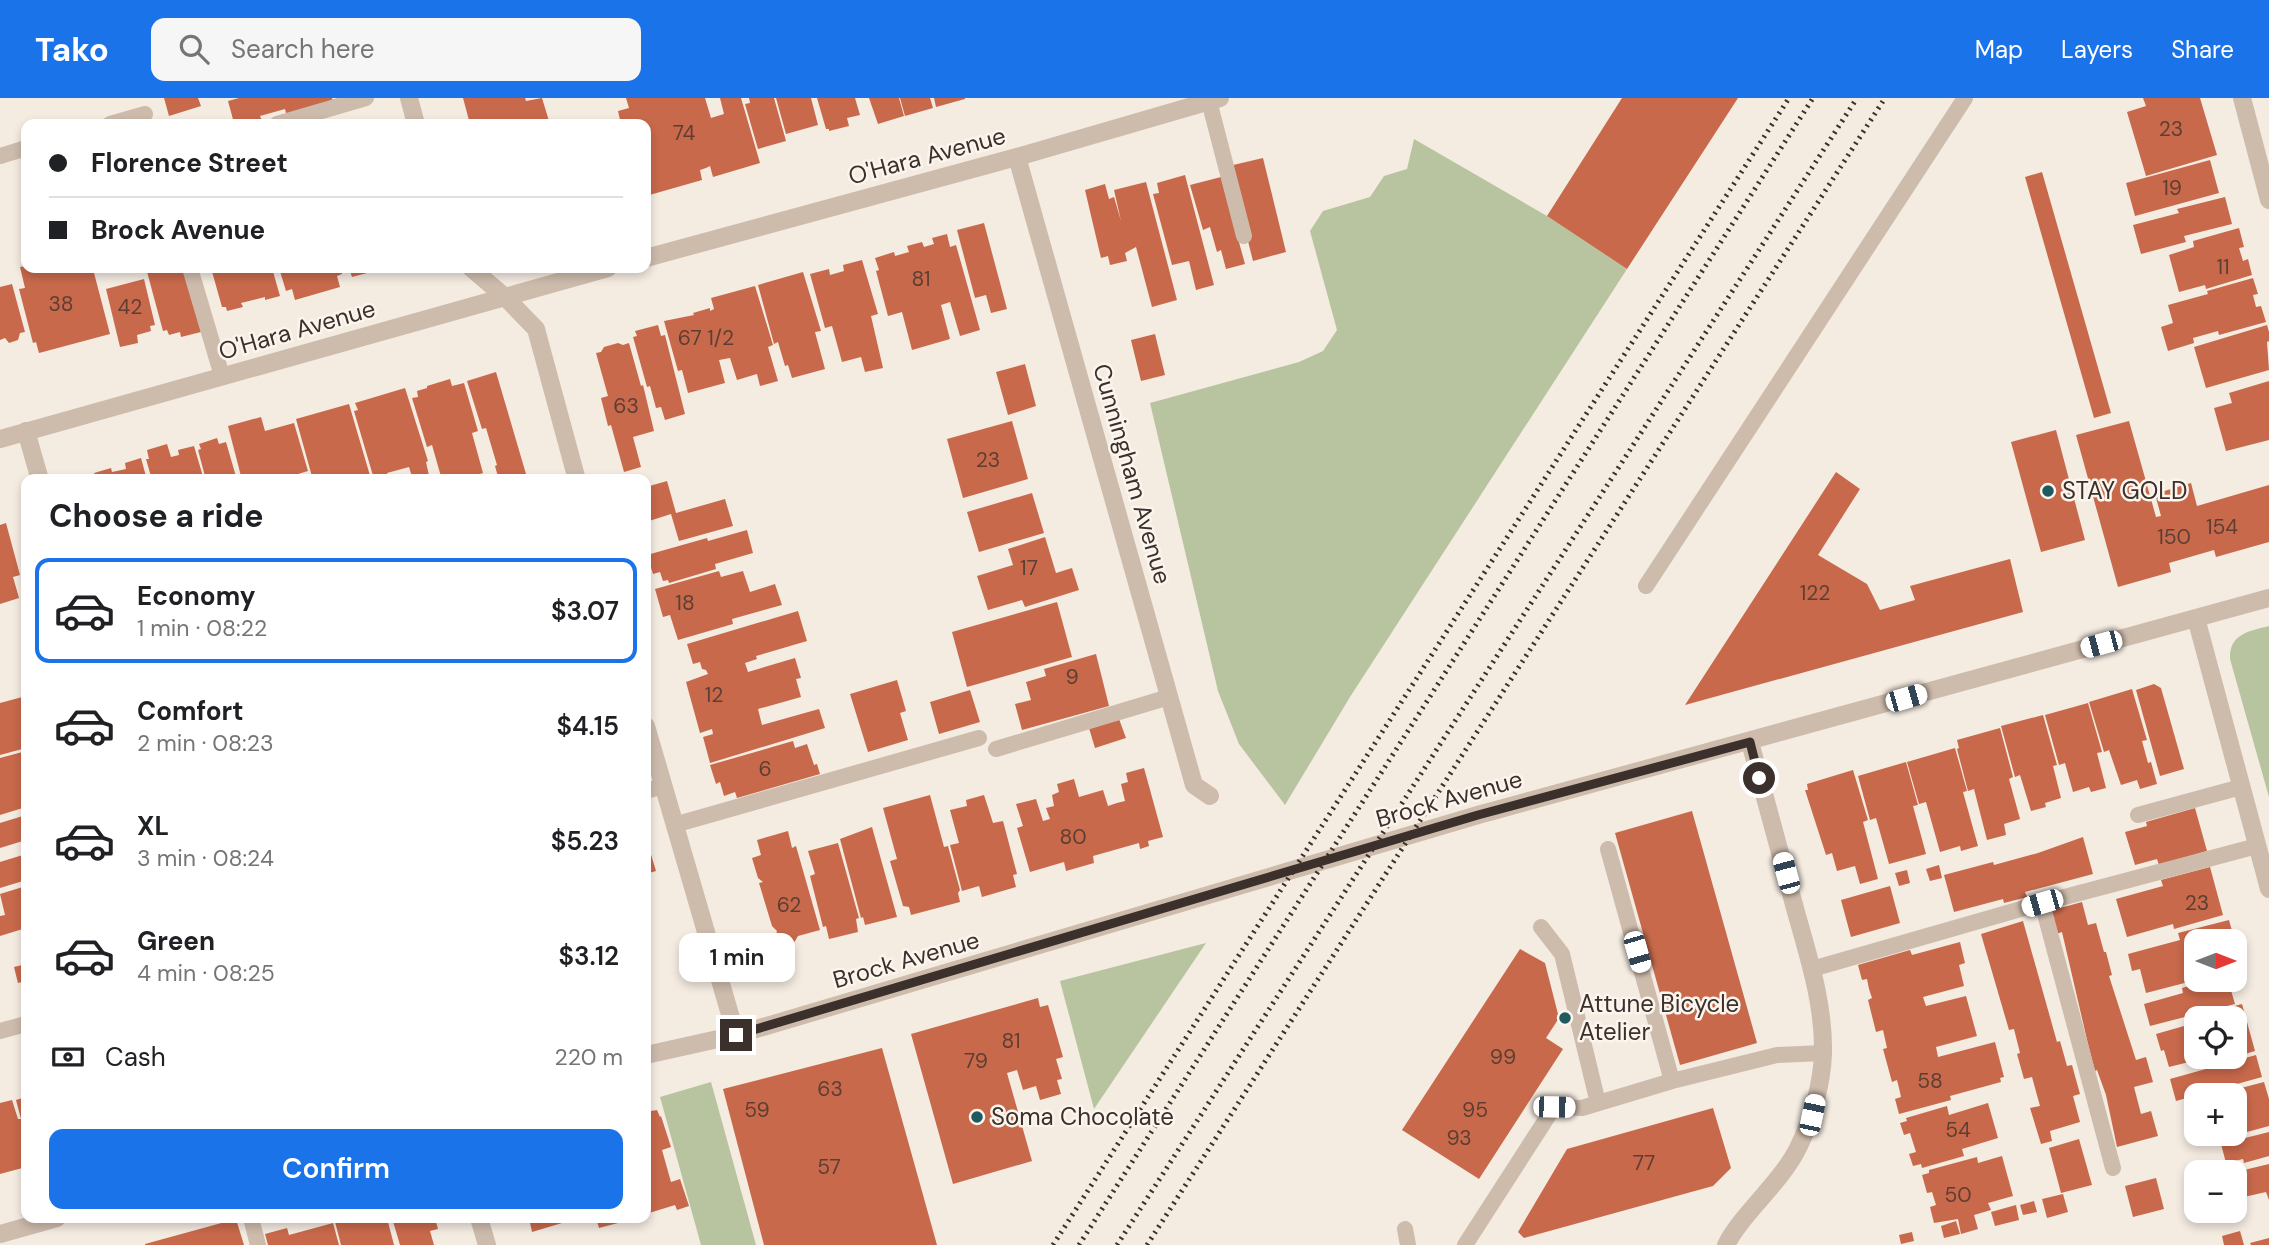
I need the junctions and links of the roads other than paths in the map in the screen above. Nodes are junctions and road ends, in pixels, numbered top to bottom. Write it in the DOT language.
graph roads {
  1 [pos="366,98"];
  2 [pos="409,98"];
  3 [pos="1965,98"];
  4 [pos="2242,98"];
  5 [pos="1214,100"];
  6 [pos="145,112"];
  7 [pos="125,119"];
  8 [pos="294,119"];
  9 [pos="415,119"];
  10 [pos="21,150"];
  11 [pos="0,156"];
  12 [pos="1017,157"];
  13 [pos="2269,200"];
  14 [pos="1244,236"];
  15 [pos="651,257"];
  16 [pos="191,273"];
  17 [pos="477,273"];
  18 [pos="590,273"];
  19 [pos="505,297"];
  20 [pos="222,376"];
  21 [pos="26,431"];
  22 [pos="0,439"];
  23 [pos="38,474"];
  24 [pos="576,474"];
  25 [pos="1646,586"];
  26 [pos="2269,598"];
  27 [pos="2196,618"];
  28 [pos="1169,697"];
  29 [pos="979,738"];
  30 [pos="1750,742"];
  31 [pos="996,749"];
  32 [pos="651,765"];
  33 [pos="2241,787"];
  34 [pos="654,789"];
  35 [pos="1210,796"];
  36 [pos="2138,815"];
  37 [pos="674,825"];
  38 [pos="2257,846"];
  39 [pos="1608,849"];
  40 [pos="2269,889"];
  41 [pos="2042,903"];
  42 [pos="1541,927"];
  43 [pos="1812,969"];
  44 [pos="21,1025"];
  45 [pos="0,1031"];
  46 [pos="736,1035"];
  47 [pos="1823,1053"];
  48 [pos="651,1054"];
  49 [pos="1672,1081"];
  50 [pos="1598,1103"];
  51 [pos="2113,1168"];
  52 [pos="39,1223"];
  53 [pos="252,1223"];
  54 [pos="480,1223"];
  55 [pos="0,1234"];
  56 [pos="258,1245"];
  57 [pos="487,1245"];
  58 [pos="1465,1245"];
  59 [pos="1726,1245"];
  1 -- 8 [label="lane"];
  2 -- 9 [label="street"];
  3 -- 25 [label="lane"];
  4 -- 13 [label="street"];
  5 -- 12 [label="street, O'Hara Avenue"];
  5 -- 14 [label="lane"];
  6 -- 7 [label="lane"];
  10 -- 11 [label="lane"];
  12 -- 15 [label="street, O'Hara Avenue"];
  12 -- 28 [label="street, Cunningham Avenue"];
  16 -- 20 [label="lane"];
  17 -- 19 [label="street"];
  18 -- 19 [label="street, O'Hara Avenue"];
  19 -- 20 [label="street, O'Hara Avenue"];
  19 -- 24 [label="street"];
  20 -- 21 [label="street, O'Hara Avenue"];
  21 -- 22 [label="street, O'Hara Avenue"];
  21 -- 23 [label="street"];
  26 -- 27 [label="street, Brock Avenue"];
  27 -- 30 [label="street, Brock Avenue"];
  27 -- 33 [label="street"];
  28 -- 31 [label="lane"];
  28 -- 35 [label="street, Cunningham Avenue"];
  29 -- 37 [label="lane"];
  30 -- 43 [label="street"];
  30 -- 46 [label="street, Brock Avenue"];
  32 -- 34 [label="street"];
  33 -- 36 [label="lane"];
  33 -- 38 [label="street"];
  34 -- 37 [label="street"];
  37 -- 46 [label="street"];
  38 -- 40 [label="street"];
  38 -- 41 [label="lane"];
  39 -- 49 [label="lane"];
  41 -- 43 [label="lane"];
  41 -- 51 [label="lane"];
  42 -- 50 [label="lane"];
  43 -- 47 [label="street"];
  44 -- 45 [label="lane"];
  46 -- 48 [label="street, Brock Avenue"];
  47 -- 49 [label="lane"];
  47 -- 59 [label="street"];
  49 -- 50 [label="lane"];
  50 -- 58 [label="lane"];
  52 -- 55 [label="street"];
  53 -- 56 [label="lane"];
  54 -- 57 [label="street"];
}
